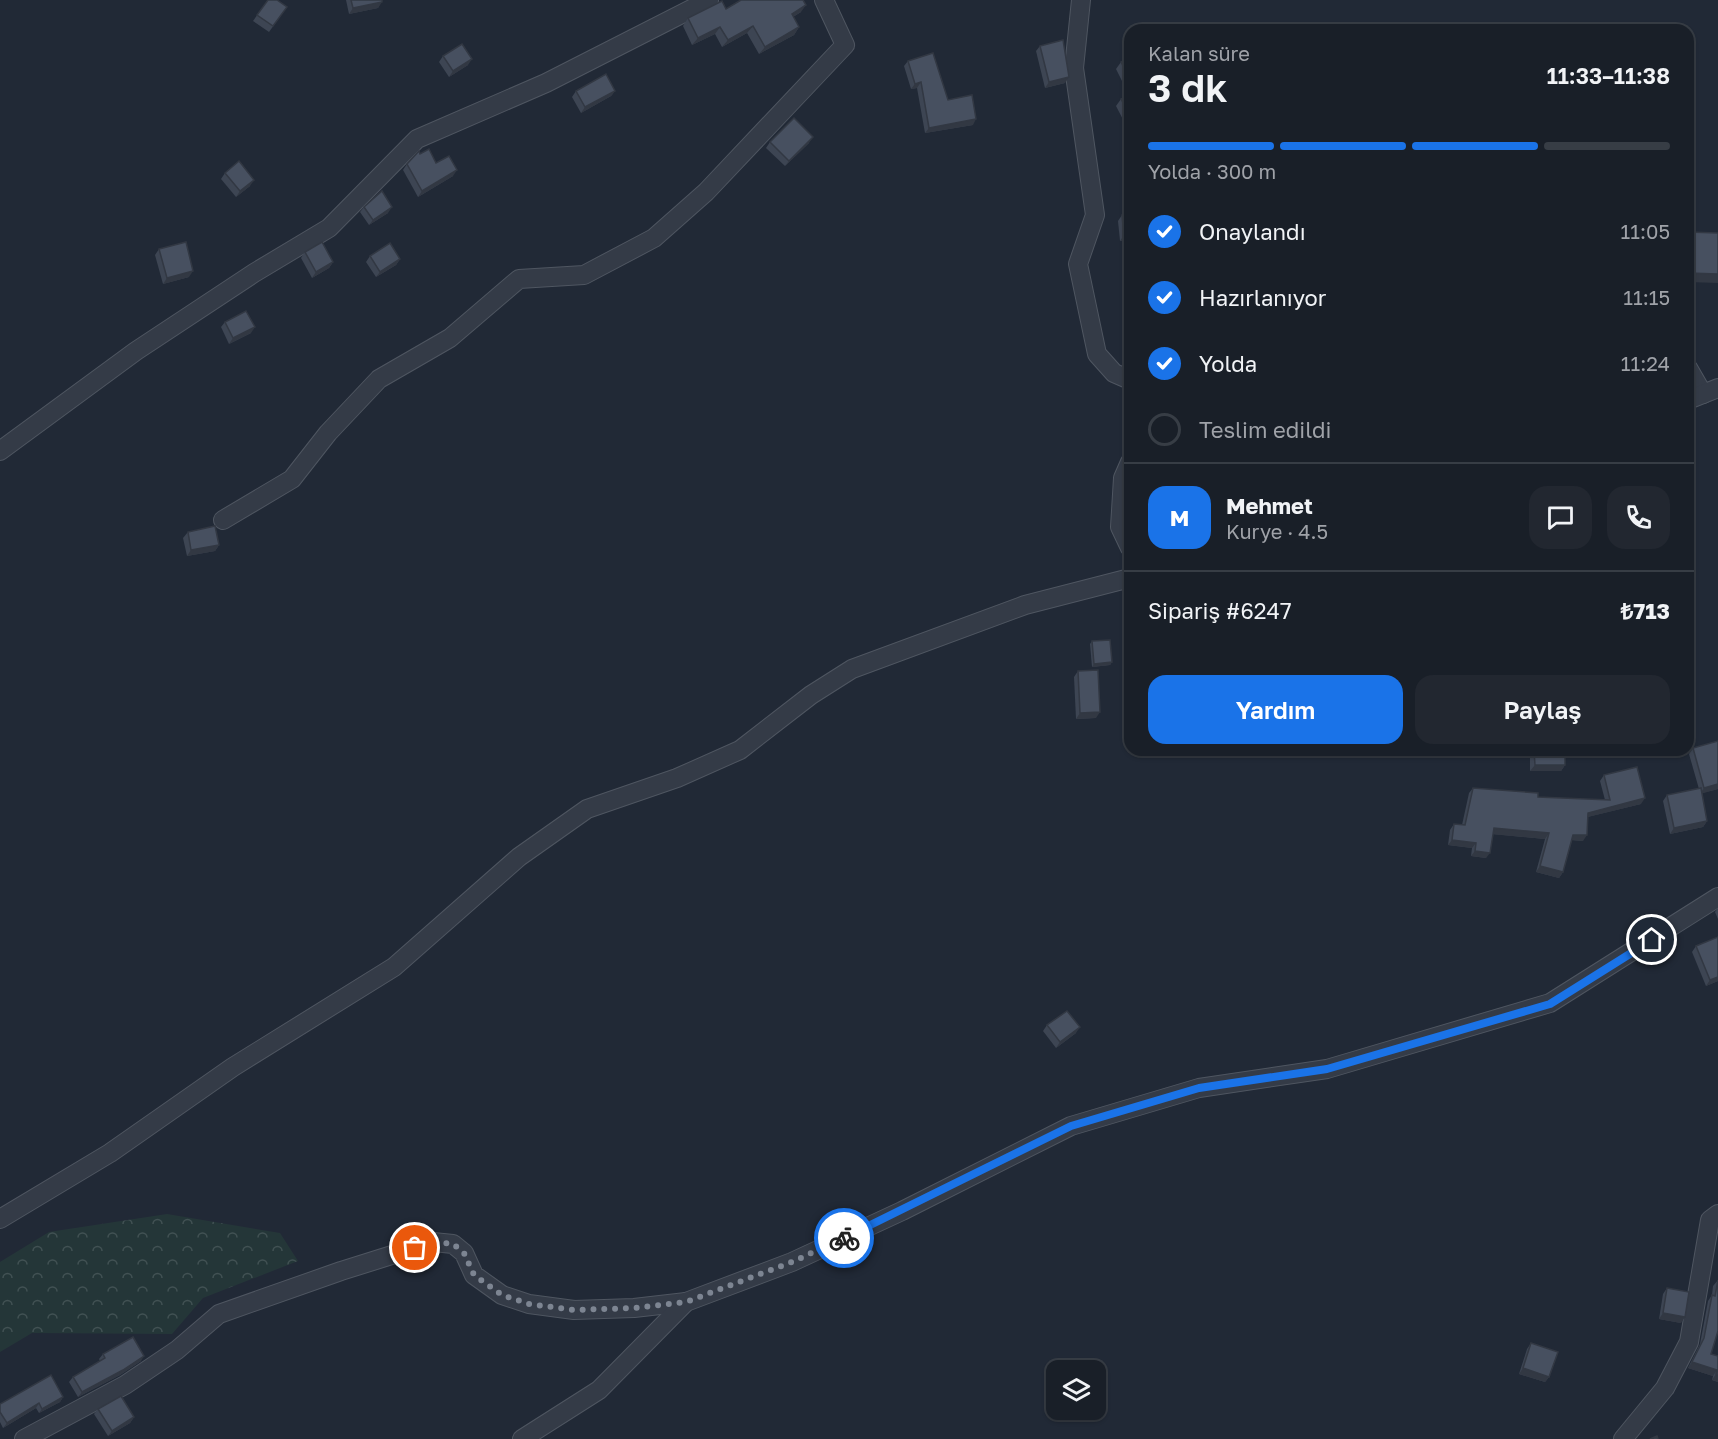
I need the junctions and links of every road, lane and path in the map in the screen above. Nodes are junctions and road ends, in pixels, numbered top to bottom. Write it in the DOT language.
graph roads {
  1 [pos="709,0"];
  2 [pos="824,0"];
  3 [pos="1081,0"];
  4 [pos="1124,377"];
  5 [pos="1694,379"];
  6 [pos="1703,394"];
  7 [pos="0,451"];
  8 [pos="1124,476"];
  9 [pos="223,520"];
  10 [pos="1124,536"];
  11 [pos="1124,580"];
  12 [pos="1718,897"];
  13 [pos="1718,1214"];
  14 [pos="0,1219"];
  15 [pos="686,1302"];
  16 [pos="24,1439"];
  17 [pos="522,1439"];
  18 [pos="1623,1439"];
  1 -- 7 [label="street"];
  2 -- 9 [label="street"];
  3 -- 4 [label="street"];
  5 -- 6 [label="street"];
  8 -- 10 [label="street"];
  11 -- 14 [label="street"];
  12 -- 15 [label="street"];
  13 -- 18 [label="street"];
  15 -- 16 [label="street"];
  15 -- 17 [label="street"];
}
